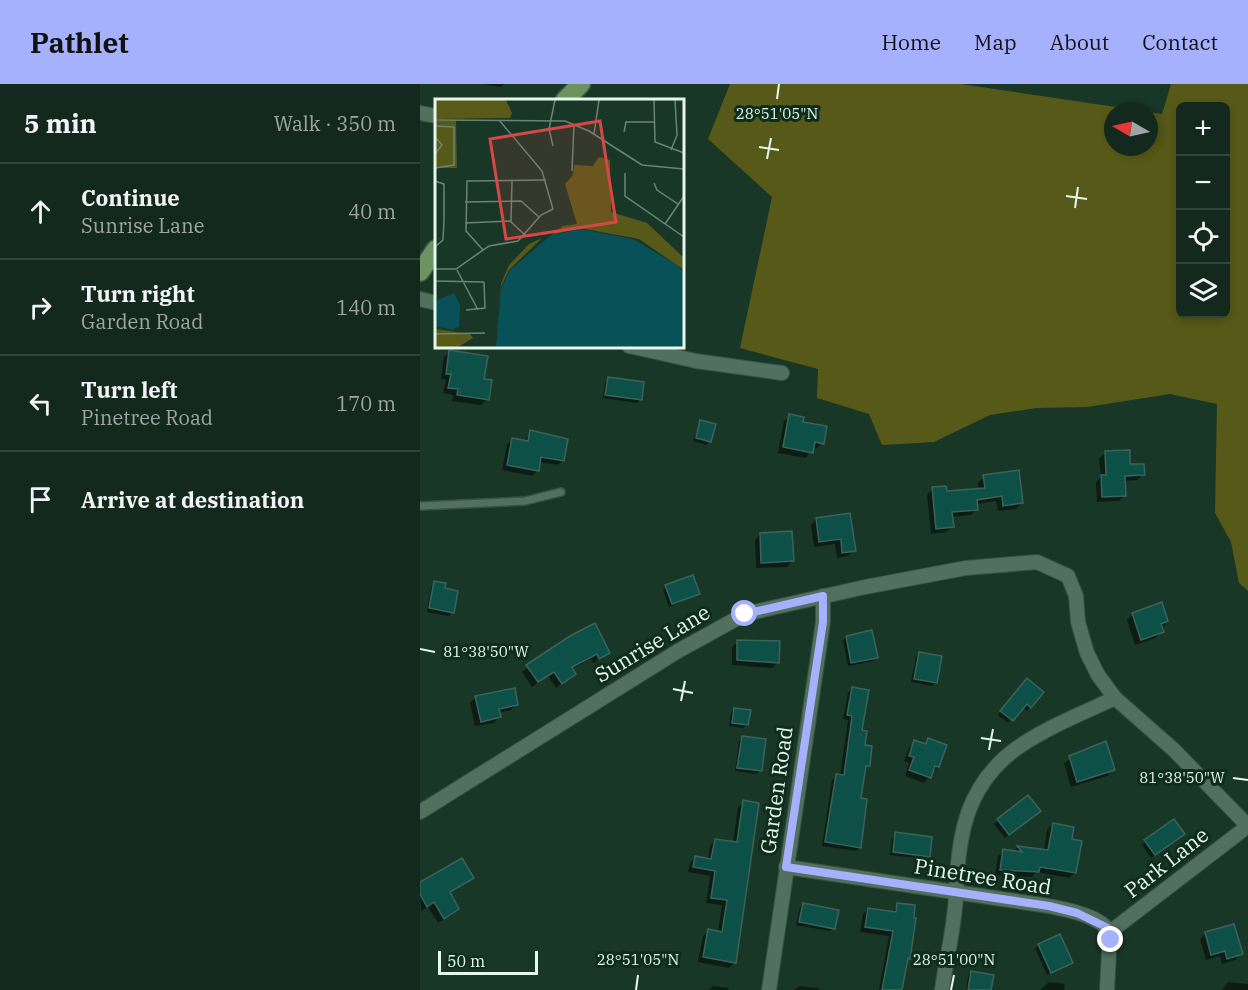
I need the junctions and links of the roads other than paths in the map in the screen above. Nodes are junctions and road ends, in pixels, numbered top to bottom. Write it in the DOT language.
graph roads {
  1 [pos="581,84"];
  2 [pos="566,99"];
  3 [pos="420,114"];
  4 [pos="435,116"];
  5 [pos="435,250"];
  6 [pos="420,272"];
  7 [pos="420,298"];
  8 [pos="435,303"];
  9 [pos="638,348"];
  10 [pos="782,373"];
  11 [pos="561,492"];
  12 [pos="420,506"];
  13 [pos="823,596"];
  14 [pos="1115,698"];
  15 [pos="420,812"];
  16 [pos="1248,826"];
  17 [pos="786,867"];
  18 [pos="956,893"];
  19 [pos="1110,932"];
  20 [pos="769,990"];
  21 [pos="942,990"];
  22 [pos="1107,990"];
  1 -- 2 [label="main road"];
  3 -- 4 [label="street"];
  5 -- 6 [label="main road"];
  7 -- 8 [label="street"];
  9 -- 10 [label="street"];
  11 -- 12 [label="lane"];
  13 -- 14 [label="street, Sunrise Lane"];
  13 -- 15 [label="street, Sunrise Lane"];
  13 -- 17 [label="street, Garden Road"];
  14 -- 16 [label="street"];
  14 -- 18 [label="street"];
  16 -- 19 [label="street, Park Lane"];
  17 -- 18 [label="street, Pinetree Road"];
  17 -- 20 [label="street, Garden Road"];
  18 -- 19 [label="street, Pinetree Road"];
  18 -- 21 [label="street"];
  19 -- 22 [label="street"];
}
